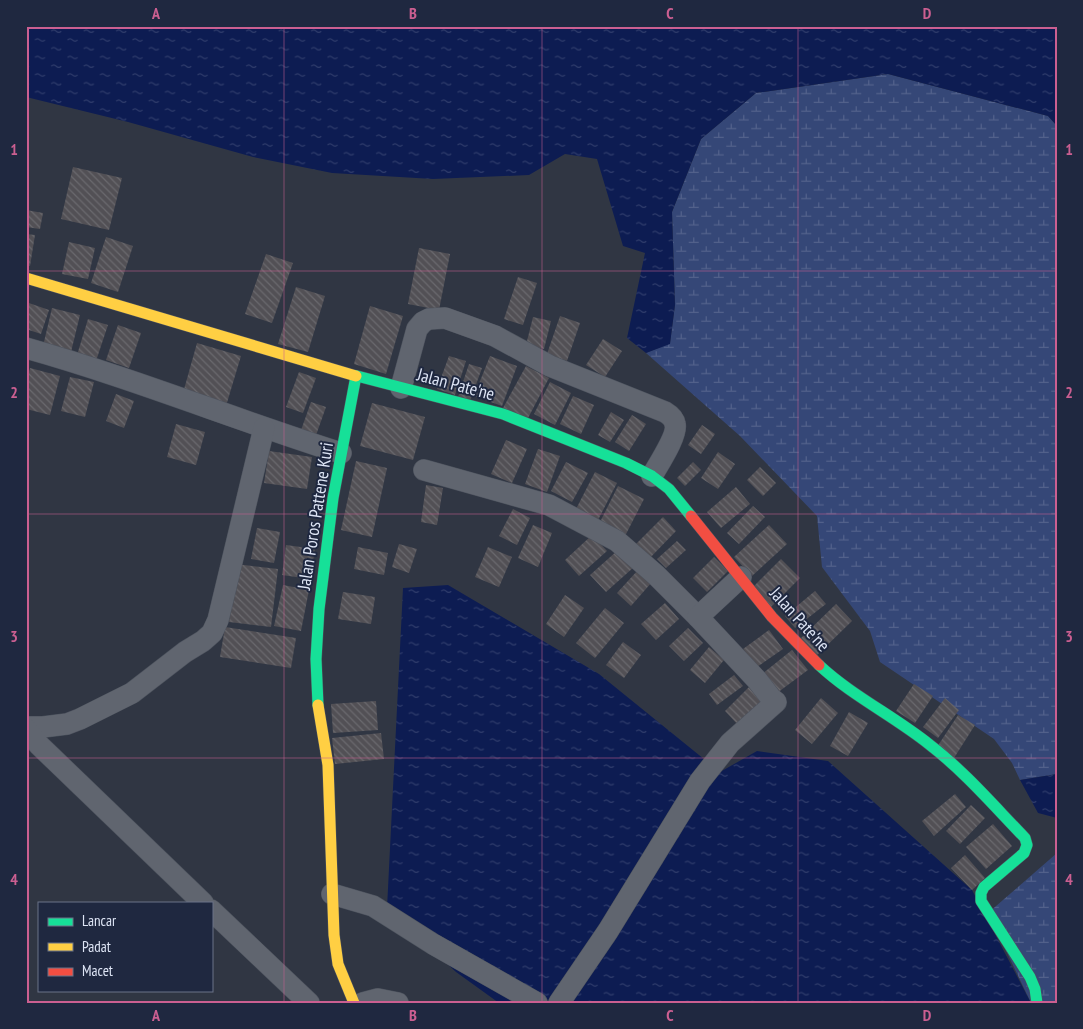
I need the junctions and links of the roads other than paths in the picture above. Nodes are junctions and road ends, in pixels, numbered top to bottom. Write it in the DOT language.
graph roads {
  1 [pos="26,278"];
  2 [pos="26,348"];
  3 [pos="357,376"];
  4 [pos="400,388"];
  5 [pos="264,428"];
  6 [pos="342,453"];
  7 [pos="424,470"];
  8 [pos="652,476"];
  9 [pos="741,577"];
  10 [pos="698,616"];
  11 [pos="26,728"];
  12 [pos="332,894"];
  13 [pos="202,902"];
  14 [pos="212,911"];
  15 [pos="309,1003"];
  16 [pos="354,1003"];
  17 [pos="363,1003"];
  18 [pos="398,1003"];
  19 [pos="537,1003"];
  20 [pos="559,1003"];
  21 [pos="1037,1003"];
  1 -- 3 [label="street"];
  2 -- 5 [label="street"];
  3 -- 4 [label="street, Jalan Pate'ne"];
  3 -- 6 [label="street, Jalan Poros Pattene Kuri"];
  4 -- 8 [label="street, Jalan Pate'ne"];
  4 -- 8 [label="street"];
  5 -- 6 [label="street"];
  5 -- 11 [label="street"];
  6 -- 12 [label="street, Jalan Poros Pattene Kuri"];
  7 -- 10 [label="street"];
  8 -- 9 [label="street, Jalan Pate'ne"];
  9 -- 10 [label="street"];
  9 -- 21 [label="street, Jalan Pate'ne"];
  10 -- 20 [label="street"];
  11 -- 13 [label="street"];
  12 -- 16 [label="street, Jalan Poros Pattene Kuri"];
  12 -- 19 [label="street"];
  14 -- 15 [label="street"];
  17 -- 18 [label="street"];
}
